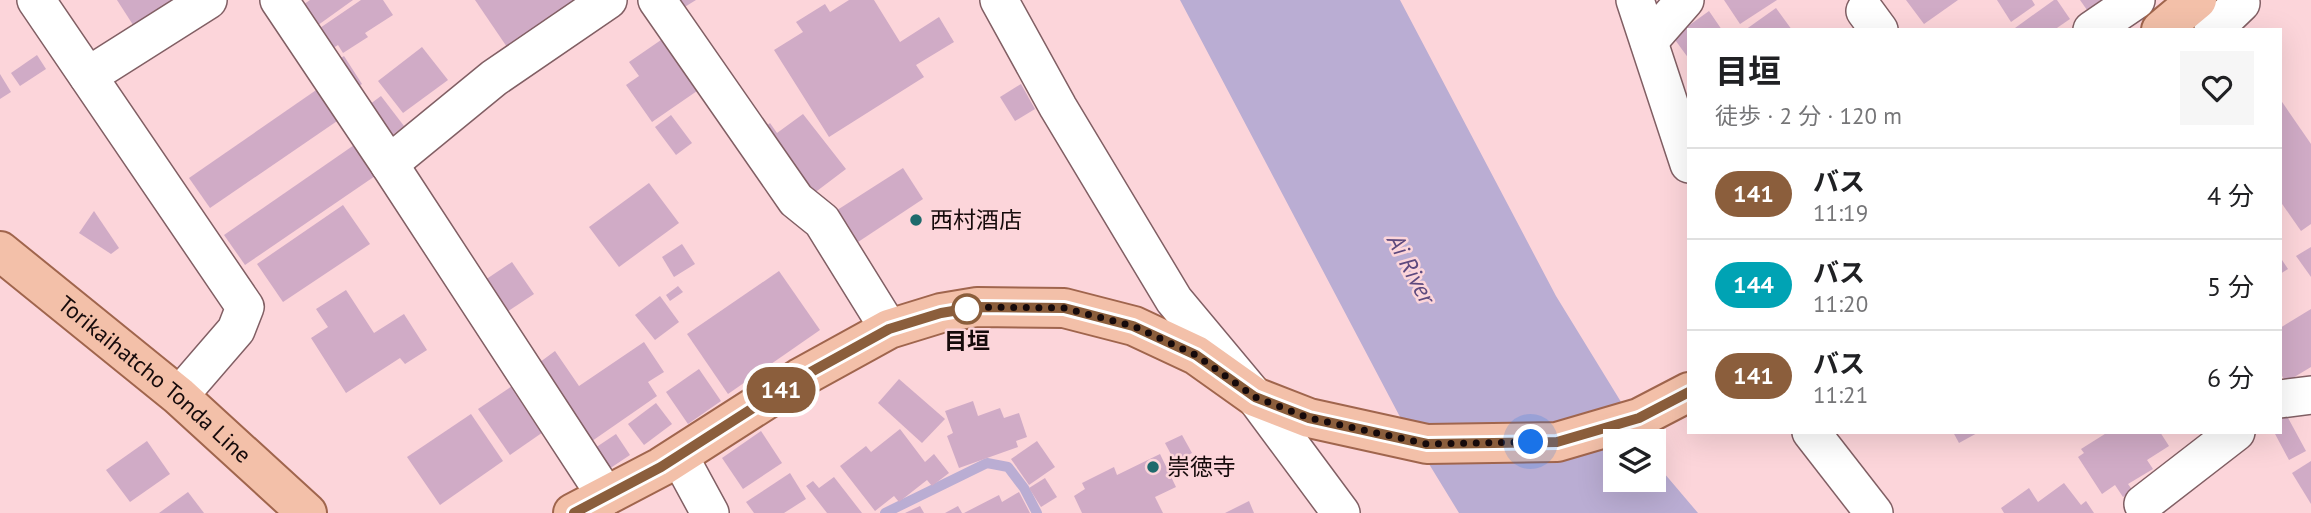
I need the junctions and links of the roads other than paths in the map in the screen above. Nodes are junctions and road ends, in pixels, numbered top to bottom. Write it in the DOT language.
graph roads {
  1 [pos="36,0"];
  2 [pos="208,0"];
  3 [pos="279,0"];
  4 [pos="657,0"];
  5 [pos="999,0"];
  6 [pos="1635,0"];
  7 [pos="1685,0"];
  8 [pos="2136,0"];
  9 [pos="2197,0"];
  10 [pos="2238,0"];
  11 [pos="603,1"];
  12 [pos="2095,28"];
  13 [pos="2163,28"];
  14 [pos="2215,28"];
  15 [pos="1649,41"];
  16 [pos="88,76"];
  17 [pos="1687,158"];
  18 [pos="389,164"];
  19 [pos="0,251"];
  20 [pos="889,329"];
  21 [pos="1687,393"];
  22 [pos="179,396"];
  23 [pos="1255,397"];
  24 [pos="1813,434"];
  25 [pos="2233,434"];
  26 [pos="679,456"];
  27 [pos="2143,504"];
  28 [pos="590,505"];
  29 [pos="307,513"];
  30 [pos="710,513"];
  31 [pos="1341,513"];
  32 [pos="1874,513"];
  1 -- 16 [label="street"];
  2 -- 16 [label="street"];
  3 -- 18 [label="street"];
  4 -- 20 [label="street"];
  5 -- 23 [label="street"];
  6 -- 15 [label="street"];
  7 -- 15 [label="street"];
  8 -- 12 [label="street"];
  9 -- 13 [label="main road"];
  10 -- 14 [label="street"];
  11 -- 18 [label="street"];
  15 -- 17 [label="street"];
  16 -- 22 [label="street"];
  18 -- 28 [label="street"];
  19 -- 22 [label="main road, Torikaihatcho Tonda Line"];
  20 -- 23 [label="main road"];
  20 -- 26 [label="main road"];
  21 -- 23 [label="main road"];
  22 -- 29 [label="main road, Torikaihatcho Tonda Line"];
  23 -- 31 [label="street"];
  24 -- 32 [label="street"];
  25 -- 27 [label="street"];
  26 -- 28 [label="main road"];
  26 -- 30 [label="street"];
}
